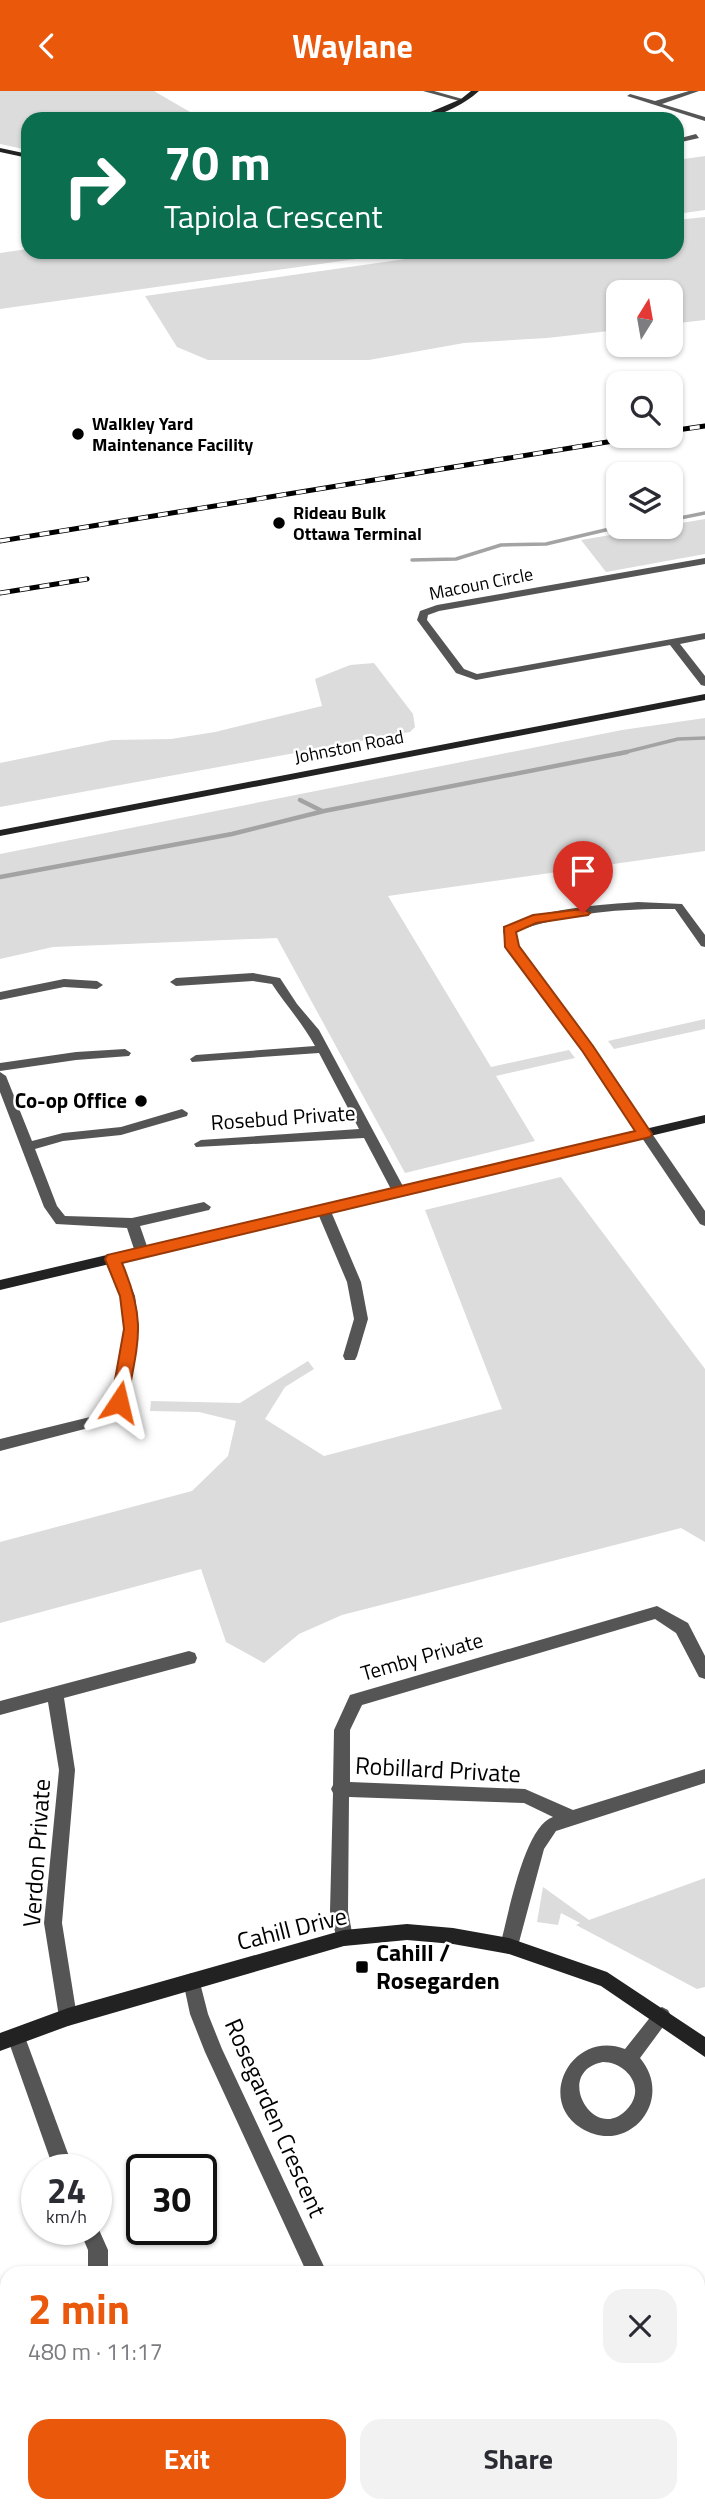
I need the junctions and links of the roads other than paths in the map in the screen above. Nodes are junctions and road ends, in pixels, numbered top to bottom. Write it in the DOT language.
graph roads {
  1 [pos="426,91"];
  2 [pos="477,91"];
  3 [pos="696,91"];
  4 [pos="630,96"];
  5 [pos="463,100"];
  6 [pos="654,104"];
  7 [pos="435,112"];
  8 [pos="681,112"];
  9 [pos="684,113"];
  10 [pos="705,119"];
  11 [pos="0,150"];
  12 [pos="21,154"];
  13 [pos="705,561"];
  14 [pos="705,636"];
  15 [pos="673,642"];
  16 [pos="705,683"];
  17 [pos="705,697"];
  18 [pos="0,833"];
  19 [pos="705,943"];
  20 [pos="176,982"];
  21 [pos="97,985"];
  22 [pos="0,996"];
  23 [pos="323,1049"];
  24 [pos="125,1053"];
  25 [pos="197,1059"];
  26 [pos="0,1067"];
  27 [pos="0,1076"];
  28 [pos="182,1113"];
  29 [pos="705,1119"];
  30 [pos="369,1133"];
  31 [pos="644,1134"];
  32 [pos="201,1144"];
  33 [pos="28,1146"];
  34 [pos="398,1190"];
  35 [pos="204,1207"];
  36 [pos="323,1209"];
  37 [pos="705,1221"];
  38 [pos="132,1223"];
  39 [pos="142,1252"];
  40 [pos="113,1259"];
  41 [pos="0,1285"];
  42 [pos="350,1356"];
  43 [pos="0,1445"];
  44 [pos="189,1658"];
  45 [pos="705,1672"];
  46 [pos="55,1693"];
  47 [pos="0,1708"];
  48 [pos="705,1776"];
  49 [pos="339,1789"];
  50 [pos="573,1818"];
  51 [pos="344,1938"];
  52 [pos="509,1946"];
  53 [pos="192,1981"];
  54 [pos="662,2016"];
  55 [pos="68,2017"];
  56 [pos="8,2039"];
  57 [pos="705,2048"];
  58 [pos="627,2061"];
  59 [pos="57,2154"];
  60 [pos="96,2245"];
  61 [pos="98,2266"];
  62 [pos="314,2266"];
  1 -- 5 [label="street"];
  2 -- 5 [label="street"];
  3 -- 6 [label="street"];
  4 -- 6 [label="street"];
  5 -- 7 [label="street"];
  6 -- 8 [label="street"];
  9 -- 10 [label="street"];
  11 -- 12 [label="street"];
  13 -- 15 [label="street, Macoun Circle"];
  14 -- 15 [label="street, Macoun Circle"];
  15 -- 16 [label="street"];
  17 -- 18 [label="street, Johnston Road"];
  19 -- 31 [label="street"];
  20 -- 23 [label="street"];
  21 -- 22 [label="street"];
  23 -- 25 [label="street"];
  23 -- 30 [label="street"];
  24 -- 26 [label="street"];
  27 -- 33 [label="street"];
  28 -- 33 [label="street"];
  29 -- 31 [label="street"];
  30 -- 32 [label="street, Rosebud Private"];
  30 -- 34 [label="street"];
  31 -- 34 [label="street"];
  31 -- 37 [label="street"];
  33 -- 38 [label="street"];
  34 -- 36 [label="street"];
  35 -- 38 [label="street"];
  36 -- 39 [label="street"];
  36 -- 42 [label="street"];
  38 -- 39 [label="street"];
  39 -- 40 [label="street"];
  40 -- 41 [label="street"];
  40 -- 43 [label="street"];
  44 -- 46 [label="street"];
  45 -- 49 [label="street, Temby Private"];
  46 -- 47 [label="street"];
  46 -- 55 [label="street, Verdon Private"];
  48 -- 50 [label="street"];
  49 -- 50 [label="street, Robillard Private"];
  49 -- 51 [label="street, Temby Private"];
  50 -- 52 [label="street"];
  51 -- 52 [label="street, Cahill Drive"];
  51 -- 53 [label="street, Cahill Drive"];
  52 -- 54 [label="street, Cahill Drive"];
  53 -- 55 [label="street, Cahill Drive"];
  53 -- 62 [label="street, Rosegarden Crescent"];
  54 -- 57 [label="street, Cahill Drive"];
  54 -- 58 [label="street"];
  55 -- 56 [label="street, Cahill Drive"];
  56 -- 59 [label="street"];
  60 -- 61 [label="street"];
}
